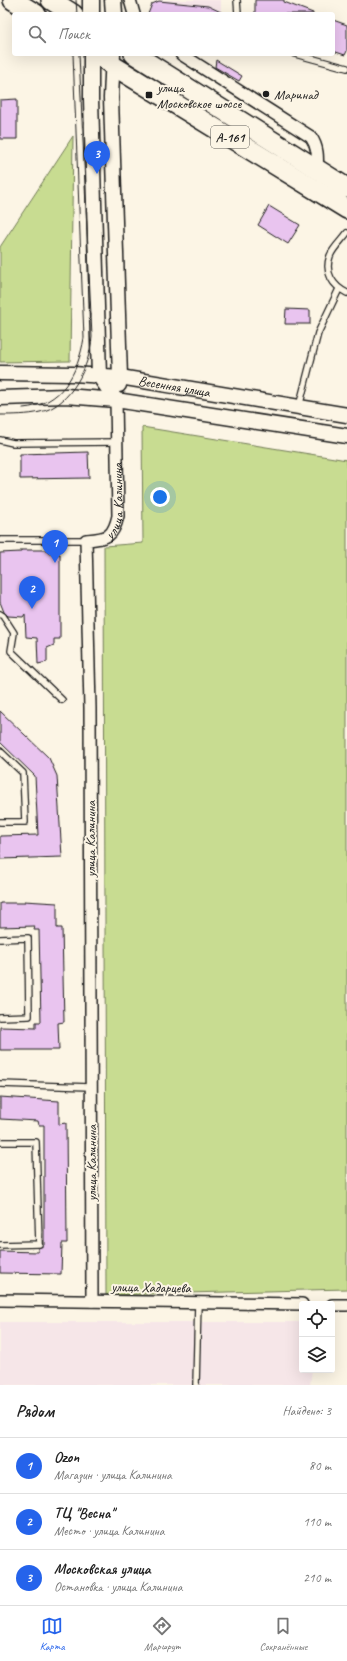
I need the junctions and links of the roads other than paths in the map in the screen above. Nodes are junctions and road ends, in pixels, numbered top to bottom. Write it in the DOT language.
graph roads {
  1 [pos="13,0"];
  2 [pos="51,0"];
  3 [pos="91,0"];
  4 [pos="113,0"];
  5 [pos="130,0"];
  6 [pos="237,0"];
  7 [pos="33,12"];
  8 [pos="70,12"];
  9 [pos="91,12"];
  10 [pos="114,12"];
  11 [pos="133,12"];
  12 [pos="238,12"];
  13 [pos="91,56"];
  14 [pos="102,56"];
  15 [pos="137,56"];
  16 [pos="185,56"];
  17 [pos="302,56"];
  18 [pos="113,60"];
  19 [pos="347,68"];
  20 [pos="317,169"];
  21 [pos="347,188"];
  22 [pos="347,209"];
  23 [pos="347,233"];
  24 [pos="339,289"];
  25 [pos="347,294"];
  26 [pos="0,374"];
  27 [pos="99,376"];
  28 [pos="120,377"];
  29 [pos="0,398"];
  30 [pos="116,400"];
  31 [pos="299,407"];
  32 [pos="347,415"];
  33 [pos="347,436"];
  34 [pos="0,440"];
  35 [pos="117,442"];
  36 [pos="0,540"];
  37 [pos="86,540"];
  38 [pos="0,614"];
  39 [pos="62,700"];
  40 [pos="0,751"];
  41 [pos="0,822"];
  42 [pos="0,939"];
  43 [pos="0,1016"];
  44 [pos="0,1084"];
  45 [pos="90,1087"];
  46 [pos="0,1142"];
  47 [pos="0,1245"];
  48 [pos="0,1300"];
  49 [pos="92,1301"];
  50 [pos="198,1302"];
  51 [pos="299,1304"];
  52 [pos="335,1304"];
  53 [pos="347,1305"];
  54 [pos="196,1385"];
  1 -- 7 [label="highway"];
  2 -- 8 [label="highway"];
  3 -- 9 [label="main road"];
  4 -- 10 [label="main road"];
  5 -- 11 [label="street"];
  6 -- 12 [label="lane"];
  13 -- 27 [label="street"];
  14 -- 18 [label="highway, А-161"];
  15 -- 20 [label="highway, А-161"];
  16 -- 20 [label="street"];
  17 -- 19 [label="lane"];
  18 -- 22 [label="highway, А-161"];
  18 -- 28 [label="street, улица Калинина"];
  20 -- 21 [label="highway, А-161"];
  23 -- 24 [label="lane"];
  24 -- 25 [label="lane"];
  24 -- 31 [label="lane"];
  26 -- 27 [label="street, Весенняя улица"];
  27 -- 28 [label="street, Весенняя улица"];
  27 -- 30 [label="street"];
  28 -- 30 [label="street, улица Калинина"];
  28 -- 31 [label="street, Весенняя улица"];
  29 -- 30 [label="street, Весенняя улица"];
  30 -- 33 [label="street, Весенняя улица"];
  30 -- 35 [label="street, улица Калинина"];
  31 -- 32 [label="street, Весенняя улица"];
  34 -- 35 [label="lane"];
  35 -- 37 [label="street, улица Калинина"];
  36 -- 37 [label="lane"];
  37 -- 45 [label="street, улица Калинина"];
  38 -- 39 [label="lane"];
  40 -- 41 [label="lane"];
  42 -- 43 [label="lane"];
  44 -- 45 [label="lane"];
  45 -- 49 [label="street, улица Калинина"];
  46 -- 47 [label="lane"];
  48 -- 49 [label="street, улица Хадарцева"];
  49 -- 50 [label="street, улица Хадарцева"];
  50 -- 51 [label="street, улица Хадарцева"];
  50 -- 54 [label="lane"];
  52 -- 53 [label="street"];
}
